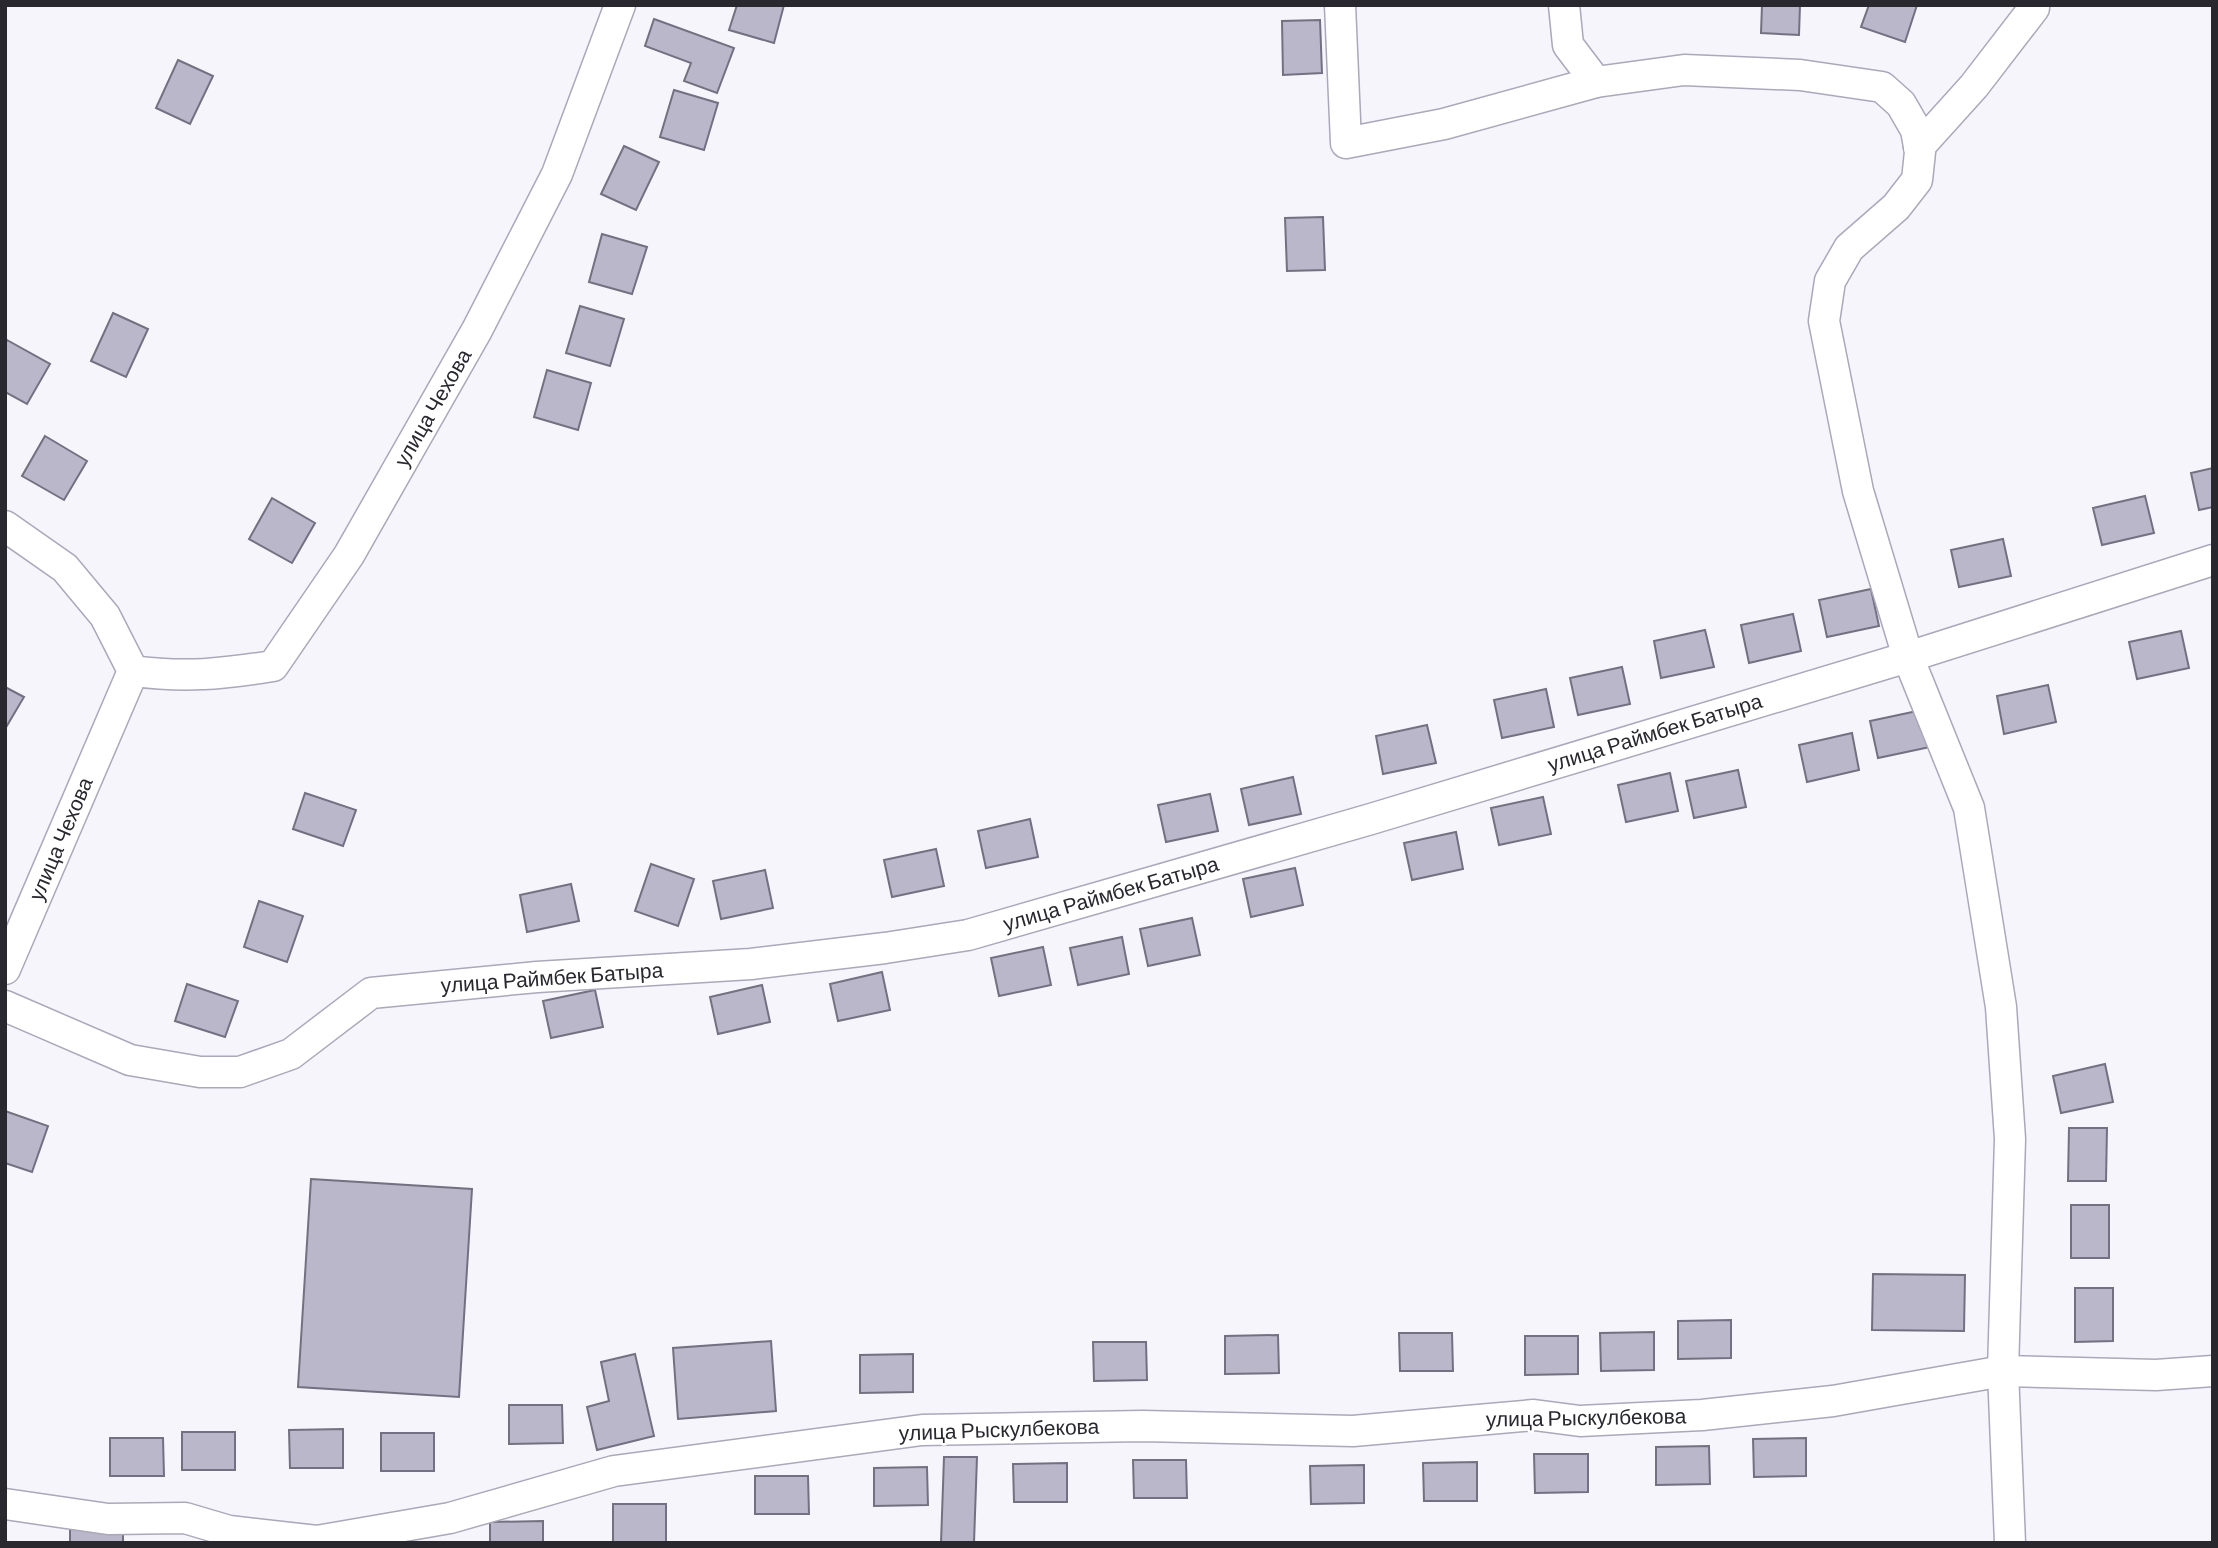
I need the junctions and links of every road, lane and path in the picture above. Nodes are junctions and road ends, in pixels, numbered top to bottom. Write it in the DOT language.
graph roads {
  1 [pos="620,5"];
  2 [pos="1340,5"];
  3 [pos="1564,5"];
  4 [pos="2034,8"];
  5 [pos="1596,82"];
  6 [pos="1919,147"];
  7 [pos="5,526"];
  8 [pos="2213,560"];
  9 [pos="1908,657"];
  10 [pos="133,671"];
  11 [pos="5,968"];
  12 [pos="5,1006"];
  13 [pos="2003,1371"];
  14 [pos="2213,1371"];
  15 [pos="5,1504"];
  16 [pos="2010,1543"];
  1 -- 10 [label="street, улица Чехова"];
  2 -- 5 [label="street"];
  3 -- 5 [label="street"];
  4 -- 6 [label="street"];
  5 -- 6 [label="street"];
  6 -- 9 [label="street"];
  7 -- 10 [label="street"];
  8 -- 9 [label="street, улица Раймбек Батыра"];
  9 -- 12 [label="street, улица Раймбек Батыра"];
  9 -- 13 [label="street"];
  10 -- 11 [label="street, улица Чехова"];
  13 -- 14 [label="street, улица Рыскулбекова"];
  13 -- 15 [label="street, улица Рыскулбекова"];
  13 -- 16 [label="street"];
}
